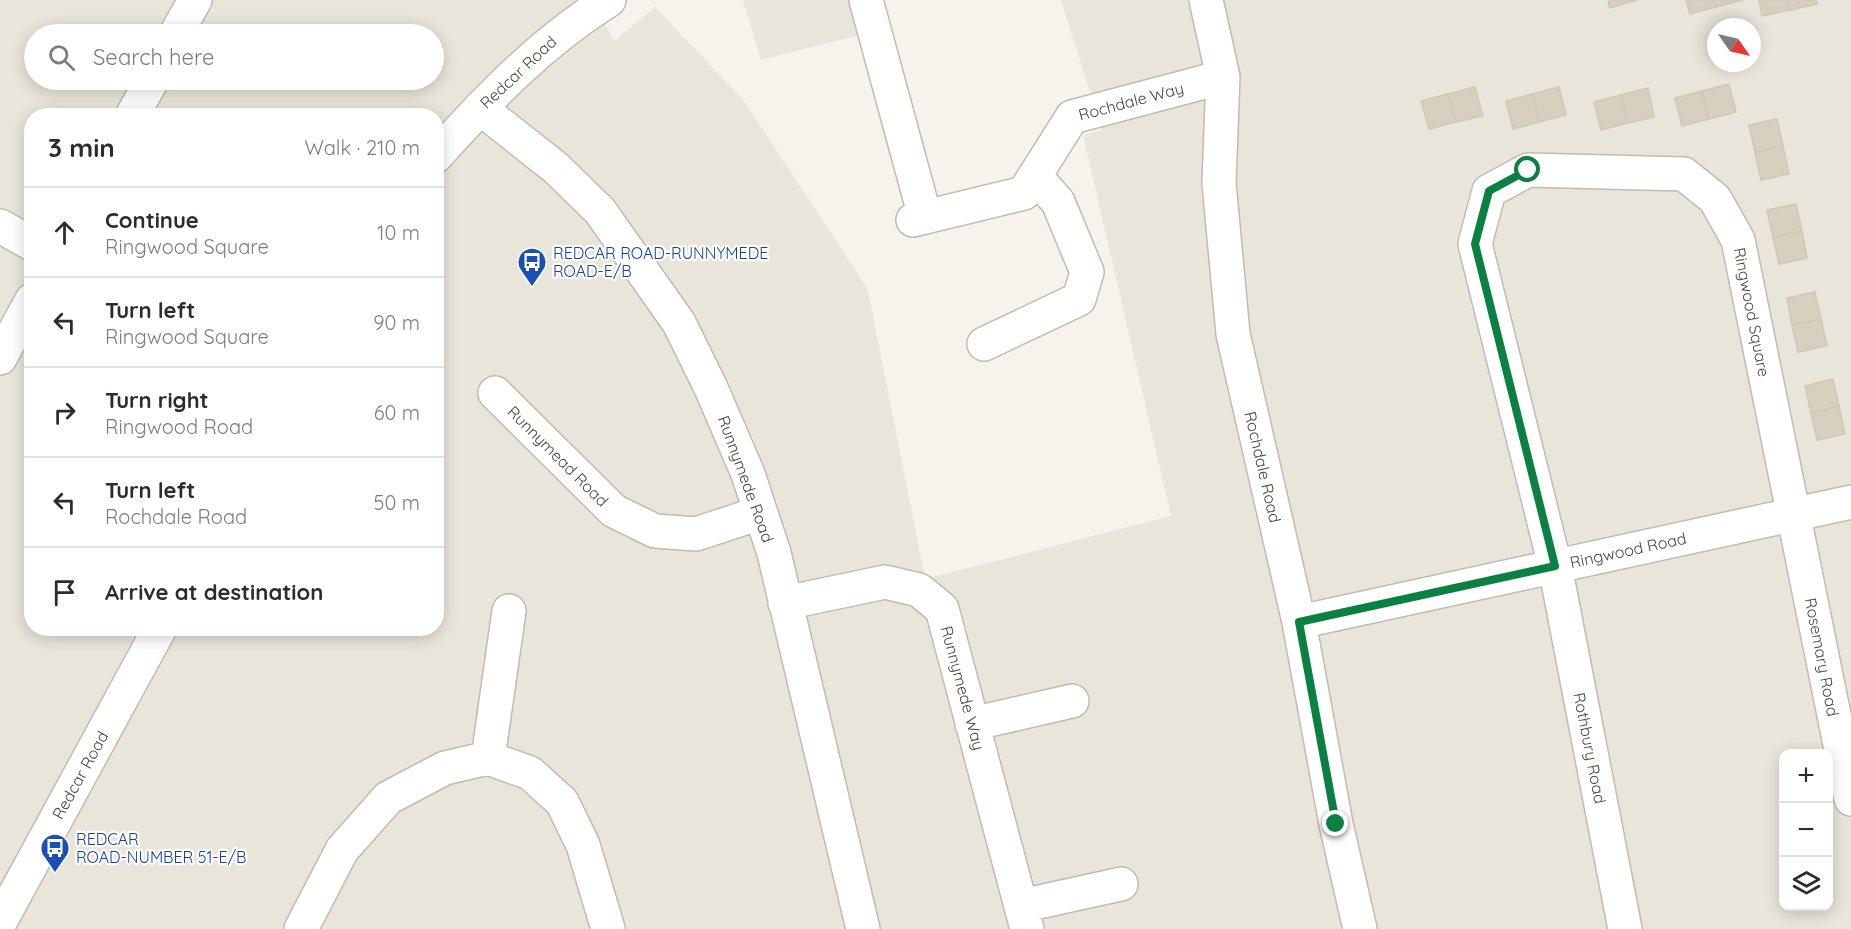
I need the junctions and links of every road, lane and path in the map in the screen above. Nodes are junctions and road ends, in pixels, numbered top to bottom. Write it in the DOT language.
graph roads {
  1 [pos="195,0"];
  2 [pos="609,0"];
  3 [pos="866,0"];
  4 [pos="1206,0"];
  5 [pos="182,24"];
  6 [pos="1223,77"];
  7 [pos="146,90"];
  8 [pos="136,108"];
  9 [pos="480,108"];
  10 [pos="444,147"];
  11 [pos="1035,176"];
  12 [pos="0,226"];
  13 [pos="24,240"];
  14 [pos="24,314"];
  15 [pos="984,344"];
  16 [pos="0,358"];
  17 [pos="495,393"];
  18 [pos="1851,502"];
  19 [pos="760,513"];
  20 [pos="1793,515"];
  21 [pos="1555,566"];
  22 [pos="785,603"];
  23 [pos="509,611"];
  24 [pos="1299,622"];
  25 [pos="156,636"];
  26 [pos="1072,701"];
  27 [pos="972,724"];
  28 [pos="488,758"];
  29 [pos="1851,800"];
  30 [pos="1120,884"];
  31 [pos="1024,917"];
  32 [pos="0,922"];
  33 [pos="301,929"];
  34 [pos="608,929"];
  35 [pos="862,929"];
  36 [pos="1360,929"];
  37 [pos="1625,929"];
  1 -- 5 [label="street"];
  2 -- 9 [label="street, Redcar Road"];
  3 -- 11 [label="street, Rochdale Way"];
  4 -- 6 [label="street, Rochdale Road"];
  6 -- 11 [label="street, Rochdale Way"];
  6 -- 24 [label="street, Rochdale Road"];
  7 -- 8 [label="street"];
  9 -- 10 [label="street, Redcar Road"];
  9 -- 19 [label="street, Runnymede Road"];
  11 -- 15 [label="street"];
  12 -- 13 [label="street"];
  14 -- 16 [label="street"];
  17 -- 19 [label="street, Runnymead Road"];
  18 -- 20 [label="street, Ringwood Road"];
  19 -- 22 [label="street, Runnymede Road"];
  20 -- 21 [label="street, Ringwood Road"];
  20 -- 21 [label="street, Ringwood Square"];
  20 -- 29 [label="street, Rosemary Road"];
  21 -- 24 [label="street, Ringwood Road"];
  21 -- 37 [label="street, Rothbury Road"];
  22 -- 27 [label="street, Runnymede Way"];
  22 -- 35 [label="street, Runnymede Road"];
  23 -- 28 [label="street"];
  24 -- 36 [label="street, Rochdale Road"];
  25 -- 32 [label="street, Redcar Road"];
  26 -- 27 [label="street"];
  27 -- 31 [label="street, Runnymede Way"];
  28 -- 33 [label="street"];
  28 -- 34 [label="street"];
  30 -- 31 [label="street"];
}
